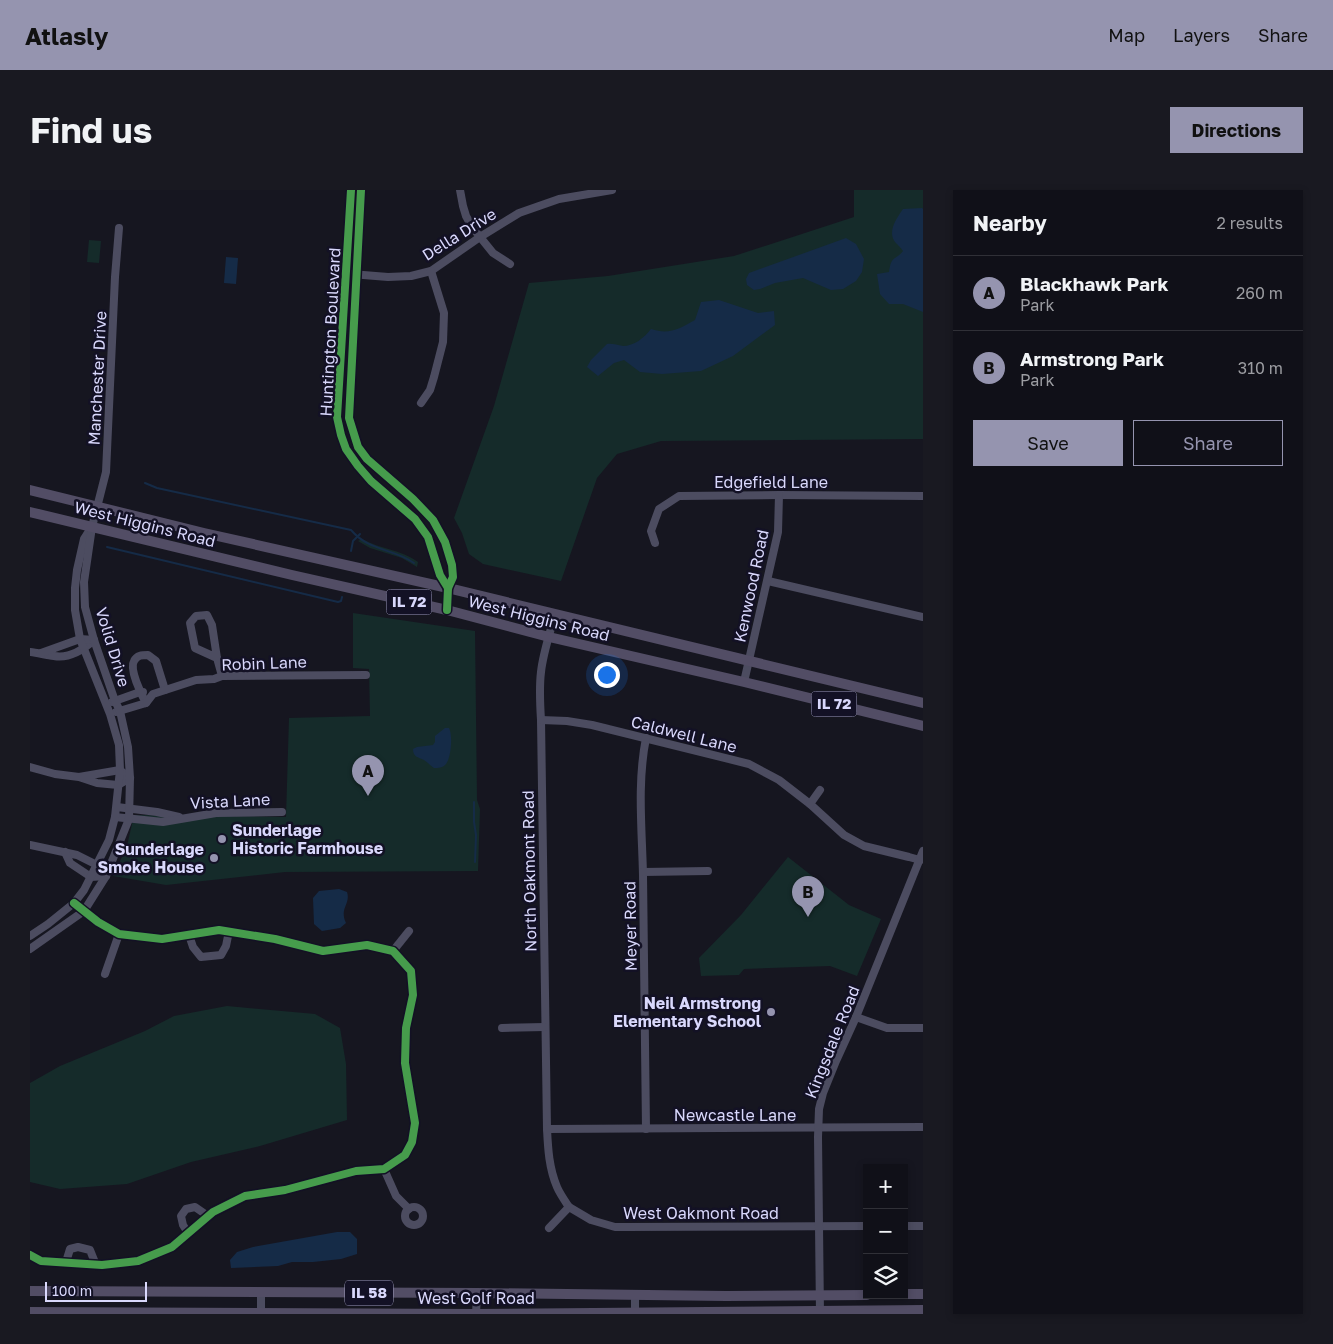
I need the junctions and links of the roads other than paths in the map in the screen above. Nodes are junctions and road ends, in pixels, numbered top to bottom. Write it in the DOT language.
graph roads {
  1 [pos="351,190"];
  2 [pos="361,190"];
  3 [pos="460,190"];
  4 [pos="612,190"];
  5 [pos="119,228"];
  6 [pos="480,237"];
  7 [pos="510,264"];
  8 [pos="431,271"];
  9 [pos="346,274"];
  10 [pos="356,274"];
  11 [pos="421,402"];
  12 [pos="30,490"];
  13 [pos="779,495"];
  14 [pos="923,496"];
  15 [pos="97,506"];
  16 [pos="30,512"];
  17 [pos="92,527"];
  18 [pos="655,543"];
  19 [pos="768,581"];
  20 [pos="448,588"];
  21 [pos="447,610"];
  22 [pos="555,614"];
  23 [pos="923,617"];
  24 [pos="549,637"];
  25 [pos="80,639"];
  26 [pos="94,640"];
  27 [pos="84,649"];
  28 [pos="30,652"];
  29 [pos="41,653"];
  30 [pos="216,658"];
  31 [pos="749,661"];
  32 [pos="366,675"];
  33 [pos="222,676"];
  34 [pos="744,682"];
  35 [pos="165,690"];
  36 [pos="140,692"];
  37 [pos="153,694"];
  38 [pos="115,701"];
  39 [pos="146,703"];
  40 [pos="923,703"];
  41 [pos="106,704"];
  42 [pos="120,711"];
  43 [pos="110,714"];
  44 [pos="541,720"];
  45 [pos="923,726"];
  46 [pos="646,738"];
  47 [pos="30,767"];
  48 [pos="120,770"];
  49 [pos="79,776"];
  50 [pos="130,778"];
  51 [pos="118,785"];
  52 [pos="820,790"];
  53 [pos="810,804"];
  54 [pos="117,807"];
  55 [pos="130,808"];
  56 [pos="282,812"];
  57 [pos="115,817"];
  58 [pos="181,818"];
  59 [pos="129,819"];
  60 [pos="30,845"];
  61 [pos="923,851"];
  62 [pos="65,852"];
  63 [pos="920,860"];
  64 [pos="97,865"];
  65 [pos="708,871"];
  66 [pos="643,872"];
  67 [pos="106,876"];
  68 [pos="91,877"];
  69 [pos="74,903"];
  70 [pos="84,911"];
  71 [pos="229,931"];
  72 [pos="409,931"];
  73 [pos="119,934"];
  74 [pos="189,935"];
  75 [pos="30,936"];
  76 [pos="30,949"];
  77 [pos="393,952"];
  78 [pos="105,974"];
  79 [pos="856,1017"];
  80 [pos="546,1027"];
  81 [pos="502,1028"];
  82 [pos="923,1028"];
  83 [pos="923,1127"];
  84 [pos="819,1128"];
  85 [pos="547,1129"];
  86 [pos="646,1129"];
  87 [pos="384,1169"];
  88 [pos="569,1207"];
  89 [pos="409,1209"];
  90 [pos="208,1216"];
  91 [pos="818,1226"];
  92 [pos="863,1226"];
  93 [pos="908,1226"];
  94 [pos="923,1226"];
  95 [pos="550,1228"];
  96 [pos="188,1233"];
  97 [pos="30,1255"];
  98 [pos="66,1262"];
  99 [pos="96,1265"];
  100 [pos="30,1291"];
  101 [pos="260,1293"];
  102 [pos="477,1293"];
  103 [pos="908,1294"];
  104 [pos="923,1294"];
  105 [pos="635,1295"];
  106 [pos="820,1295"];
  107 [pos="863,1295"];
  108 [pos="923,1310"];
  109 [pos="30,1312"];
  110 [pos="820,1312"];
  111 [pos="635,1313"];
  112 [pos="731,1313"];
  113 [pos="261,1314"];
  114 [pos="476,1314"];
  1 -- 9 [label="street, Huntington Boulevard"];
  2 -- 10 [label="street, Huntington Boulevard"];
  3 -- 6 [label="street"];
  4 -- 6 [label="street, Della Drive"];
  5 -- 15 [label="street, Manchester Drive"];
  6 -- 7 [label="street"];
  6 -- 8 [label="street, Della Drive"];
  8 -- 10 [label="street, Della Drive"];
  8 -- 11 [label="street"];
  9 -- 10 [label="street, Della Drive"];
  9 -- 20 [label="street, Huntington Boulevard"];
  10 -- 20 [label="street, Huntington Boulevard"];
  12 -- 15 [label="main road, West Higgins Road / IL 72"];
  13 -- 14 [label="street, Edgefield Lane"];
  13 -- 18 [label="street, Edgefield Lane"];
  13 -- 19 [label="street, Kenwood Road"];
  15 -- 17 [label="street, Manchester Drive"];
  15 -- 20 [label="main road, West Higgins Road / IL 72"];
  16 -- 17 [label="main road, West Higgins Road / IL 72"];
  17 -- 21 [label="main road, West Higgins Road / IL 72"];
  17 -- 25 [label="street, Volid Drive"];
  17 -- 26 [label="street, Volid Drive"];
  19 -- 23 [label="street"];
  19 -- 31 [label="street, Kenwood Road"];
  20 -- 21 [label="street, Huntington Boulevard"];
  20 -- 22 [label="main road, West Higgins Road / IL 72"];
  21 -- 24 [label="main road, West Higgins Road / IL 72"];
  22 -- 24 [label="street, North Oakmont Road"];
  22 -- 31 [label="main road, West Higgins Road / IL 72"];
  24 -- 34 [label="main road, West Higgins Road / IL 72"];
  24 -- 44 [label="street, North Oakmont Road"];
  25 -- 26 [label="street"];
  25 -- 27 [label="street, Volid Drive"];
  25 -- 29 [label="street"];
  26 -- 27 [label="street"];
  26 -- 38 [label="street, Volid Drive"];
  27 -- 29 [label="street"];
  27 -- 41 [label="street, Volid Drive"];
  28 -- 29 [label="street"];
  30 -- 30 [label="street"];
  30 -- 33 [label="street"];
  31 -- 34 [label="street, Kenwood Road"];
  31 -- 40 [label="main road, West Higgins Road / IL 72"];
  32 -- 33 [label="street, Robin Lane"];
  33 -- 35 [label="street, Robin Lane"];
  34 -- 45 [label="main road, West Higgins Road / IL 72"];
  35 -- 36 [label="street"];
  35 -- 37 [label="street, Robin Lane"];
  36 -- 37 [label="street, Robin Lane"];
  36 -- 38 [label="street, Robin Lane"];
  36 -- 39 [label="street"];
  37 -- 39 [label="street"];
  38 -- 41 [label="street, Robin Lane"];
  38 -- 42 [label="street, Volid Drive"];
  39 -- 42 [label="street"];
  41 -- 43 [label="street, Volid Drive"];
  42 -- 43 [label="street"];
  42 -- 50 [label="street, Volid Drive"];
  43 -- 48 [label="street, Volid Drive"];
  44 -- 46 [label="street, Caldwell Lane"];
  44 -- 80 [label="street, North Oakmont Road"];
  46 -- 53 [label="street, Caldwell Lane"];
  46 -- 66 [label="street, Meyer Road"];
  47 -- 49 [label="street"];
  48 -- 49 [label="street"];
  48 -- 50 [label="street"];
  48 -- 51 [label="street, Volid Drive"];
  49 -- 51 [label="street"];
  50 -- 51 [label="street"];
  50 -- 55 [label="street, Volid Drive"];
  51 -- 54 [label="street, Volid Drive"];
  52 -- 53 [label="street"];
  53 -- 63 [label="street, Caldwell Lane"];
  54 -- 55 [label="street, Vista Lane"];
  54 -- 57 [label="street, Volid Drive"];
  55 -- 58 [label="street, Vista Lane"];
  55 -- 59 [label="street, Volid Drive"];
  56 -- 58 [label="street, Vista Lane"];
  57 -- 59 [label="street, Vista Lane"];
  57 -- 64 [label="street, Volid Drive"];
  58 -- 59 [label="street, Vista Lane"];
  59 -- 67 [label="street, Volid Drive"];
  60 -- 62 [label="street"];
  61 -- 63 [label="street, Kingsdale Road"];
  62 -- 64 [label="street"];
  62 -- 68 [label="street"];
  63 -- 79 [label="street, Kingsdale Road"];
  64 -- 67 [label="street"];
  64 -- 68 [label="street, Volid Drive"];
  65 -- 66 [label="street, Meyer Road"];
  66 -- 86 [label="street, Meyer Road"];
  67 -- 68 [label="street"];
  67 -- 70 [label="street, Volid Drive"];
  68 -- 69 [label="street, Volid Drive"];
  69 -- 70 [label="street"];
  69 -- 75 [label="street, Volid Drive"];
  70 -- 73 [label="street"];
  70 -- 76 [label="street, Volid Drive"];
  71 -- 74 [label="street"];
  71 -- 74 [label="street"];
  71 -- 77 [label="street"];
  72 -- 77 [label="street"];
  73 -- 74 [label="street"];
  73 -- 78 [label="street"];
  77 -- 87 [label="street"];
  79 -- 82 [label="street"];
  79 -- 84 [label="street, Kingsdale Road"];
  80 -- 81 [label="street"];
  80 -- 85 [label="street, North Oakmont Road"];
  83 -- 84 [label="street, Newcastle Lane"];
  84 -- 86 [label="street, Newcastle Lane"];
  84 -- 91 [label="street, Kingsdale Road"];
  85 -- 86 [label="street, Newcastle Lane"];
  85 -- 88 [label="street, North Oakmont Road"];
  87 -- 89 [label="street"];
  87 -- 90 [label="street"];
  88 -- 91 [label="street, West Oakmont Road"];
  88 -- 95 [label="street"];
  90 -- 96 [label="street"];
  90 -- 96 [label="street"];
  91 -- 92 [label="street, West Oakmont Road"];
  91 -- 106 [label="street, Kingsdale Road"];
  93 -- 94 [label="street"];
  96 -- 99 [label="street"];
  97 -- 98 [label="street"];
  98 -- 99 [label="street"];
  98 -- 99 [label="street"];
  100 -- 101 [label="main road, West Golf Road / IL 58"];
  101 -- 102 [label="main road, West Golf Road / IL 58"];
  101 -- 113 [label="street"];
  102 -- 105 [label="main road, West Golf Road / IL 58"];
  102 -- 114 [label="street"];
  103 -- 104 [label="main road"];
  105 -- 106 [label="main road, West Golf Road / IL 58"];
  105 -- 111 [label="street"];
  106 -- 107 [label="main road, West Golf Road / IL 58"];
  106 -- 110 [label="street, Kingsdale Road"];
  108 -- 110 [label="main road, West Golf Road / IL 58"];
  109 -- 113 [label="main road, West Golf Road / IL 58"];
  110 -- 112 [label="main road, West Golf Road / IL 58"];
  111 -- 112 [label="main road, West Golf Road / IL 58"];
  111 -- 114 [label="main road, West Golf Road / IL 58"];
  113 -- 114 [label="main road, West Golf Road / IL 58"];
}
